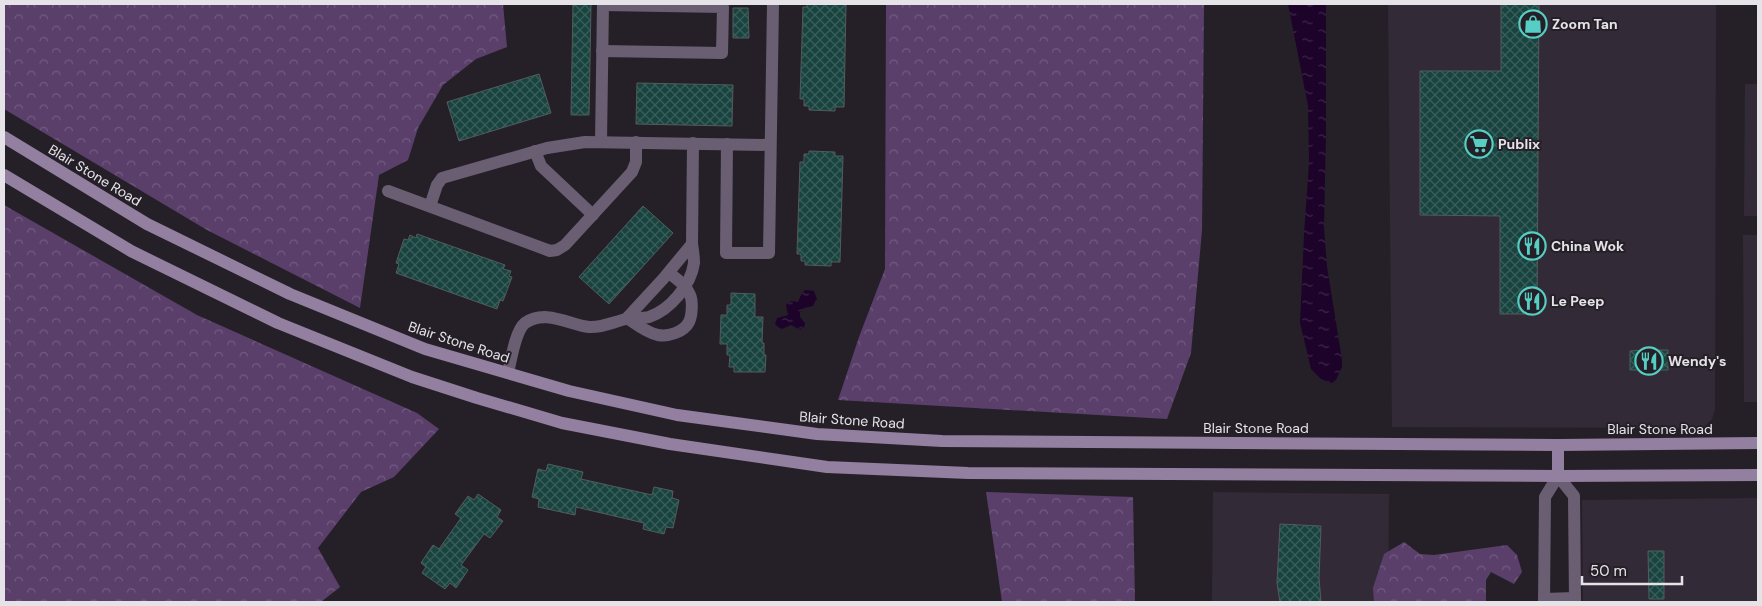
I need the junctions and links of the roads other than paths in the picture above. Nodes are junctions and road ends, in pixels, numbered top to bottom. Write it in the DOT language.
graph roads {
  1 [pos="773,4"];
  2 [pos="603,5"];
  3 [pos="602,51"];
  4 [pos="4,138"];
  5 [pos="601,142"];
  6 [pos="636,142"];
  7 [pos="694,143"];
  8 [pos="727,144"];
  9 [pos="770,145"];
  10 [pos="535,151"];
  11 [pos="4,175"];
  12 [pos="388,191"];
  13 [pos="430,206"];
  14 [pos="593,215"];
  15 [pos="692,244"];
  16 [pos="669,273"];
  17 [pos="685,286"];
  18 [pos="627,318"];
  19 [pos="508,373"];
  20 [pos="1758,444"];
  21 [pos="1558,445"];
  22 [pos="1758,475"];
  23 [pos="1558,476"];
  24 [pos="1574,600"];
  25 [pos="1544,601"];
  1 -- 9 [label="street"];
  2 -- 3 [label="street"];
  2 -- 3 [label="street"];
  3 -- 5 [label="street"];
  4 -- 19 [label="main road, Blair Stone Road"];
  5 -- 6 [label="street"];
  5 -- 10 [label="street"];
  6 -- 7 [label="street"];
  6 -- 14 [label="street"];
  7 -- 8 [label="street"];
  7 -- 15 [label="street"];
  8 -- 9 [label="street"];
  8 -- 9 [label="street"];
  10 -- 13 [label="street"];
  10 -- 14 [label="street"];
  11 -- 23 [label="main road"];
  12 -- 13 [label="street"];
  13 -- 14 [label="street"];
  15 -- 16 [label="street"];
  15 -- 17 [label="street"];
  16 -- 17 [label="street"];
  16 -- 18 [label="street"];
  17 -- 18 [label="street"];
  17 -- 18 [label="street"];
  18 -- 19 [label="street"];
  19 -- 21 [label="main road, Blair Stone Road"];
  20 -- 21 [label="main road, Blair Stone Road"];
  21 -- 23 [label="main road"];
  22 -- 23 [label="main road"];
  23 -- 24 [label="street"];
  23 -- 25 [label="street"];
  24 -- 25 [label="street"];
}
